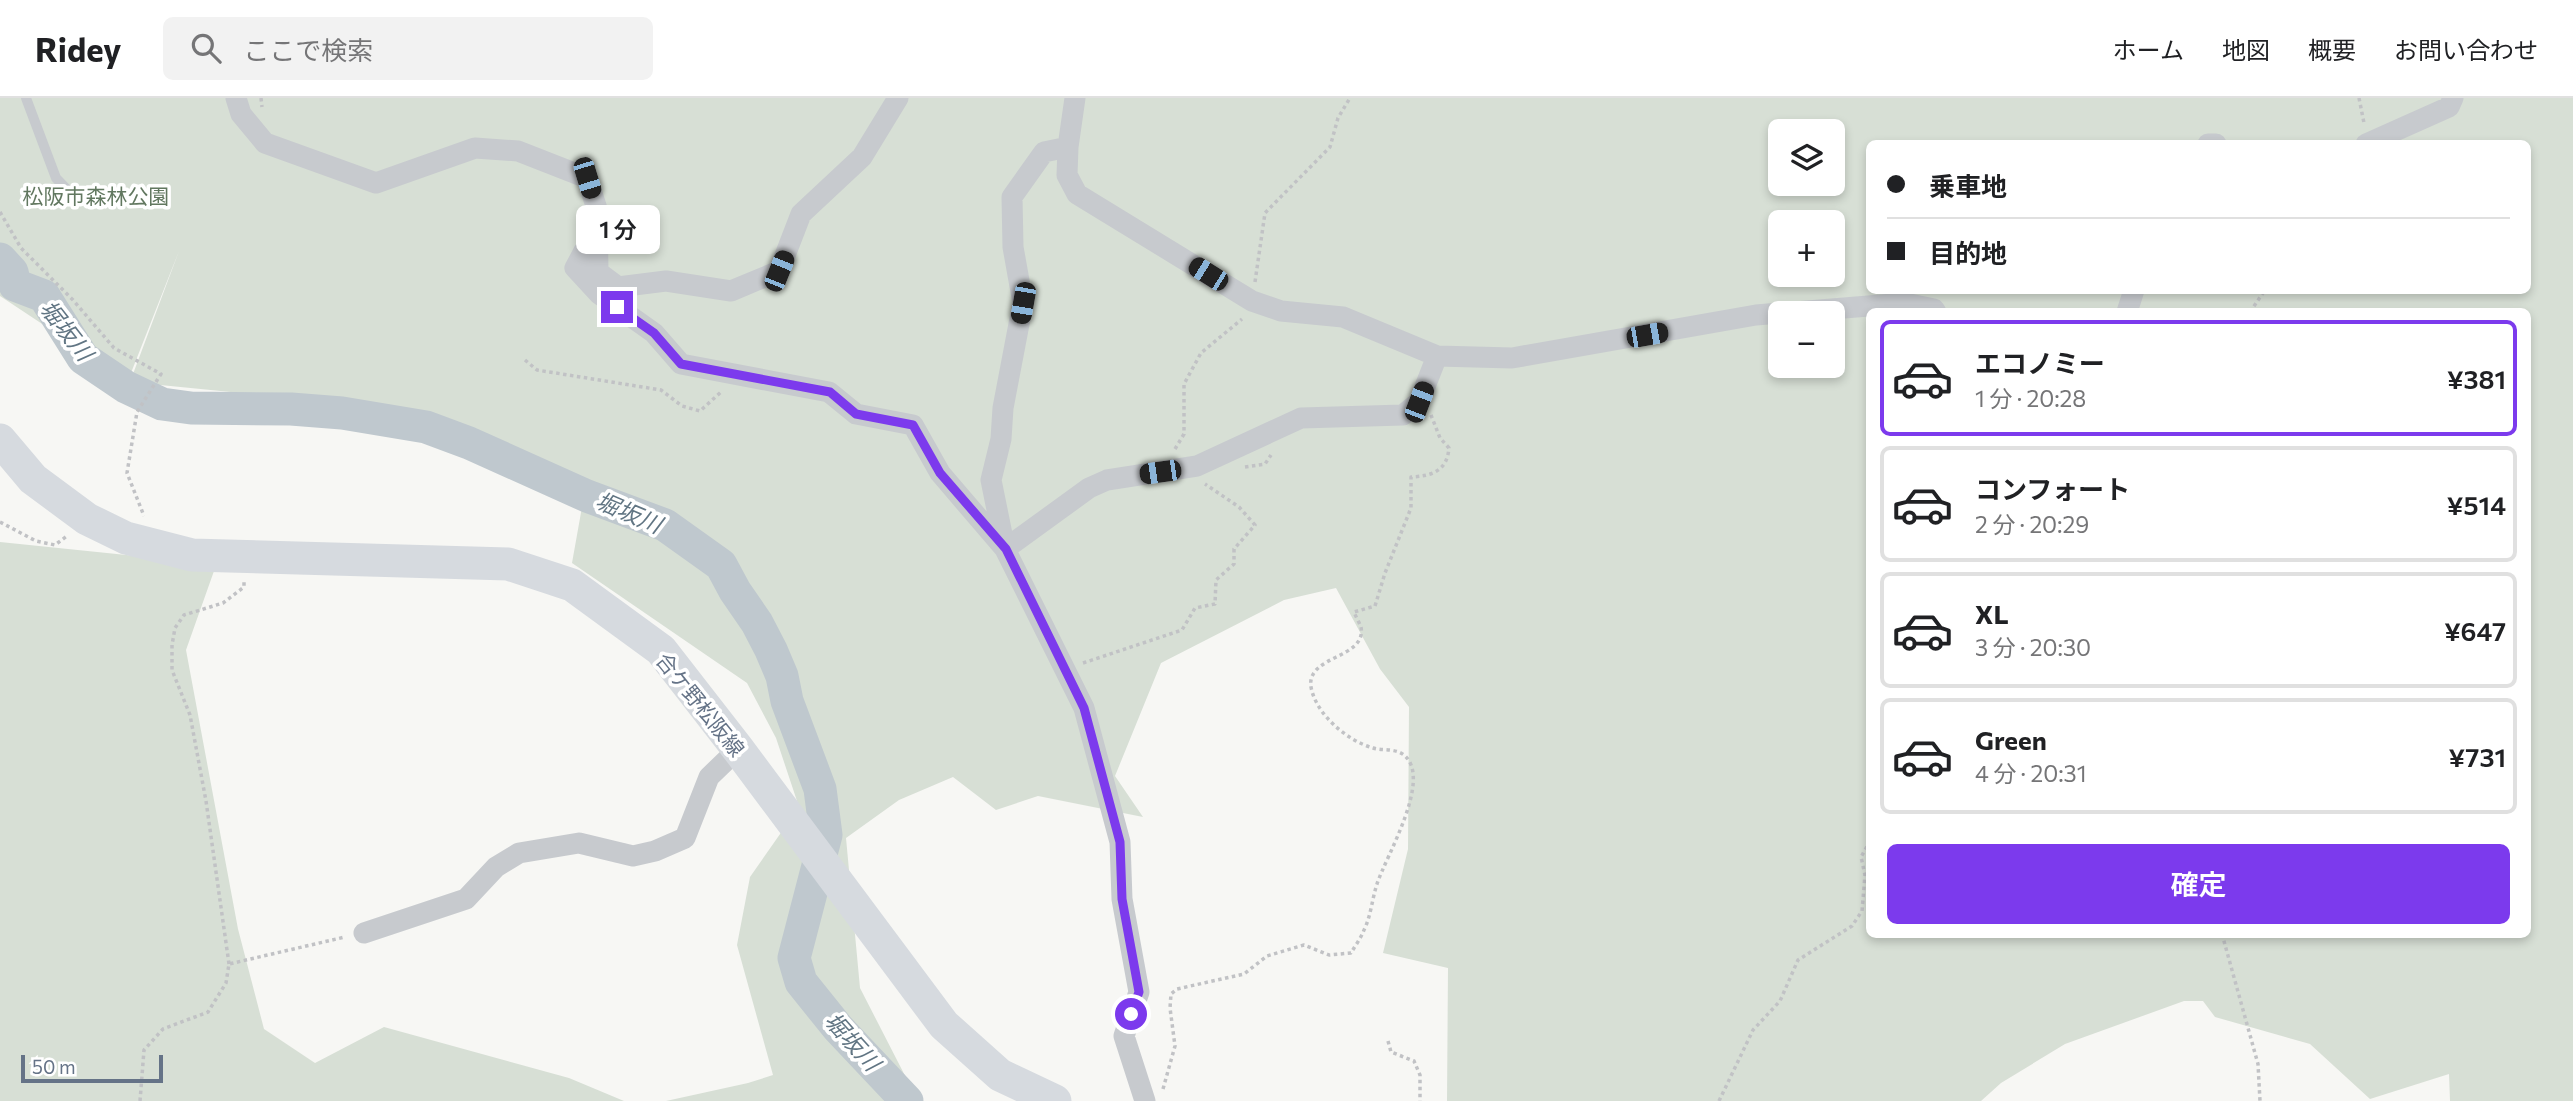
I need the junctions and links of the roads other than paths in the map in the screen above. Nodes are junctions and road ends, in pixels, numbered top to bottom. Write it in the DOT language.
graph roads {
  1 [pos="26,98"];
  2 [pos="236,98"];
  3 [pos="898,98"];
  4 [pos="1075,98"];
  5 [pos="2453,98"];
  6 [pos="2372,140"];
  7 [pos="1068,147"];
  8 [pos="76,199"];
  9 [pos="598,272"];
  10 [pos="1845,308"];
  11 [pos="1929,308"];
  12 [pos="1768,314"];
  13 [pos="1437,356"];
  14 [pos="0,440"];
  15 [pos="1006,549"];
  16 [pos="738,748"];
  17 [pos="364,933"];
  18 [pos="1154,1096"];
  19 [pos="1055,1101"];
  1 -- 8 [label="lane"];
  2 -- 9 [label="street"];
  3 -- 9 [label="street"];
  4 -- 7 [label="street"];
  5 -- 6 [label="street"];
  7 -- 13 [label="street"];
  7 -- 15 [label="street"];
  9 -- 15 [label="street"];
  10 -- 11 [label="street"];
  12 -- 13 [label="street"];
  13 -- 15 [label="street"];
  14 -- 16 [label="main road, 合ケ野松阪線"];
  15 -- 18 [label="street"];
  16 -- 17 [label="street"];
  16 -- 19 [label="main road, 合ケ野松阪線"];
}
